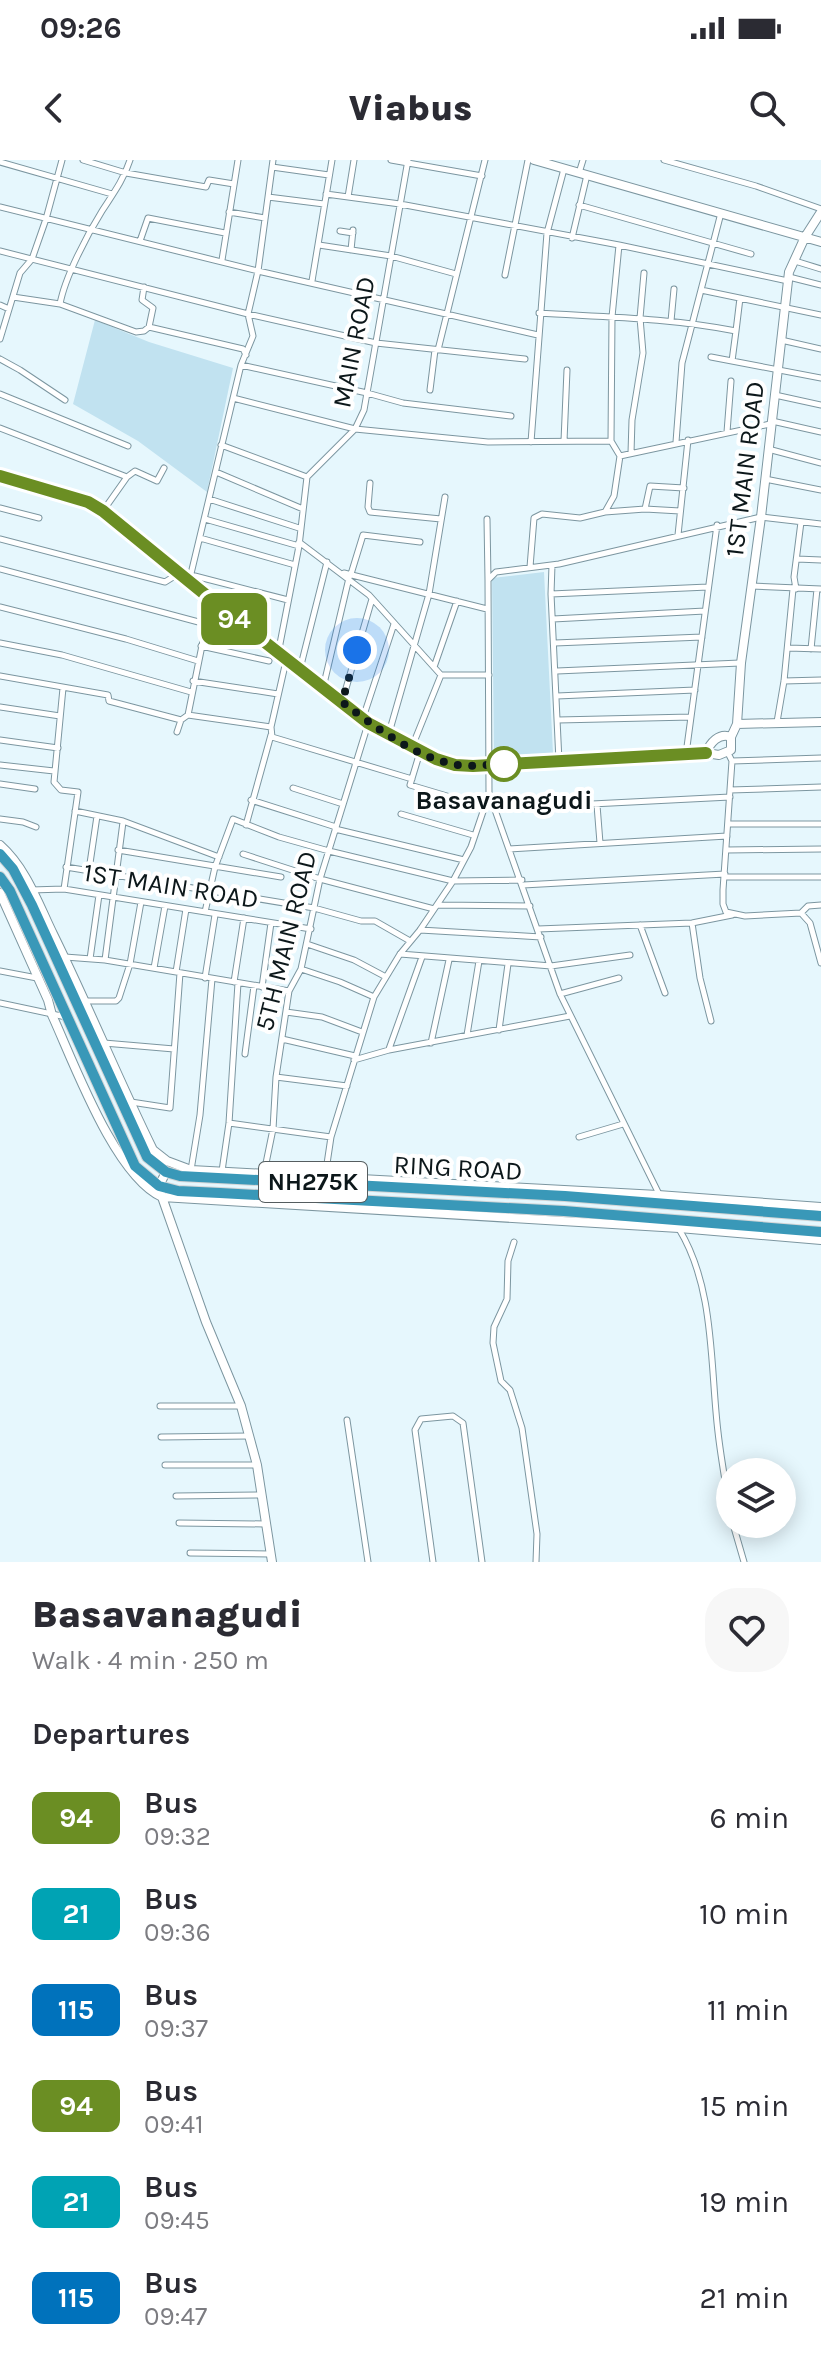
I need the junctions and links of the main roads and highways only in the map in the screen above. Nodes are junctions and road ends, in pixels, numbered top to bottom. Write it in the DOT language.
graph roads {
  1 [pos="0,854"];
  2 [pos="0,877"];
  3 [pos="7,904"];
  4 [pos="41,925"];
  5 [pos="26,929"];
  6 [pos="821,1216"];
  7 [pos="821,1232"];
  1 -- 4 [label="highway"];
  2 -- 3 [label="highway"];
  3 -- 5 [label="highway"];
  4 -- 5 [label="highway"];
  4 -- 6 [label="highway, RING ROAD / NH275K"];
  5 -- 7 [label="highway, RING ROAD / NH275K"];
}
